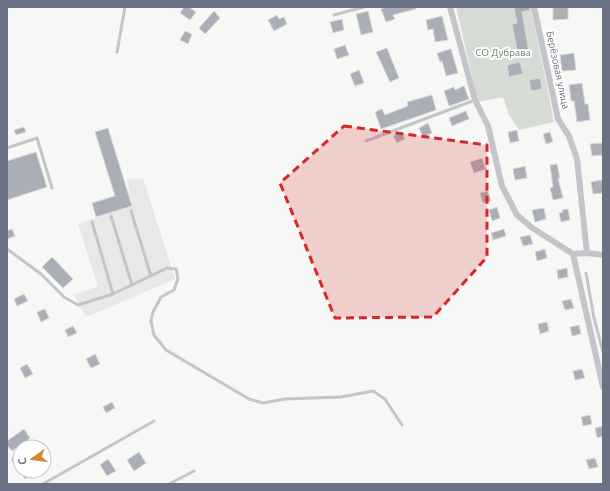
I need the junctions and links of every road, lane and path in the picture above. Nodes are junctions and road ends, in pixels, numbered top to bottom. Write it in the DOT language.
graph roads {
  1 [pos="125,7"];
  2 [pos="364,7"];
  3 [pos="450,7"];
  4 [pos="534,7"];
  5 [pos="334,15"];
  6 [pos="117,52"];
  7 [pos="475,100"];
  8 [pos="366,141"];
  9 [pos="7,148"];
  10 [pos="52,188"];
  11 [pos="131,210"];
  12 [pos="111,216"];
  13 [pos="92,222"];
  14 [pos="7,249"];
  15 [pos="587,253"];
  16 [pos="573,254"];
  17 [pos="603,255"];
  18 [pos="586,273"];
  19 [pos="151,276"];
  20 [pos="132,285"];
  21 [pos="113,294"];
  22 [pos="603,352"];
  23 [pos="603,386"];
  24 [pos="154,421"];
  25 [pos="402,425"];
  26 [pos="194,471"];
  27 [pos="43,484"];
  28 [pos="169,484"];
  1 -- 6 [label="lane"];
  2 -- 5 [label="lane"];
  3 -- 7 [label="street"];
  4 -- 15 [label="street, Берёзовая улица"];
  7 -- 8 [label="lane"];
  7 -- 16 [label="street"];
  9 -- 10 [label="lane"];
  11 -- 19 [label="lane"];
  12 -- 20 [label="lane"];
  13 -- 21 [label="lane"];
  14 -- 21 [label="lane"];
  15 -- 16 [label="street"];
  15 -- 17 [label="street"];
  16 -- 23 [label="street"];
  18 -- 22 [label="lane"];
  19 -- 20 [label="lane"];
  19 -- 25 [label="lane"];
  20 -- 21 [label="lane"];
  24 -- 27 [label="lane"];
  26 -- 28 [label="lane"];
}
